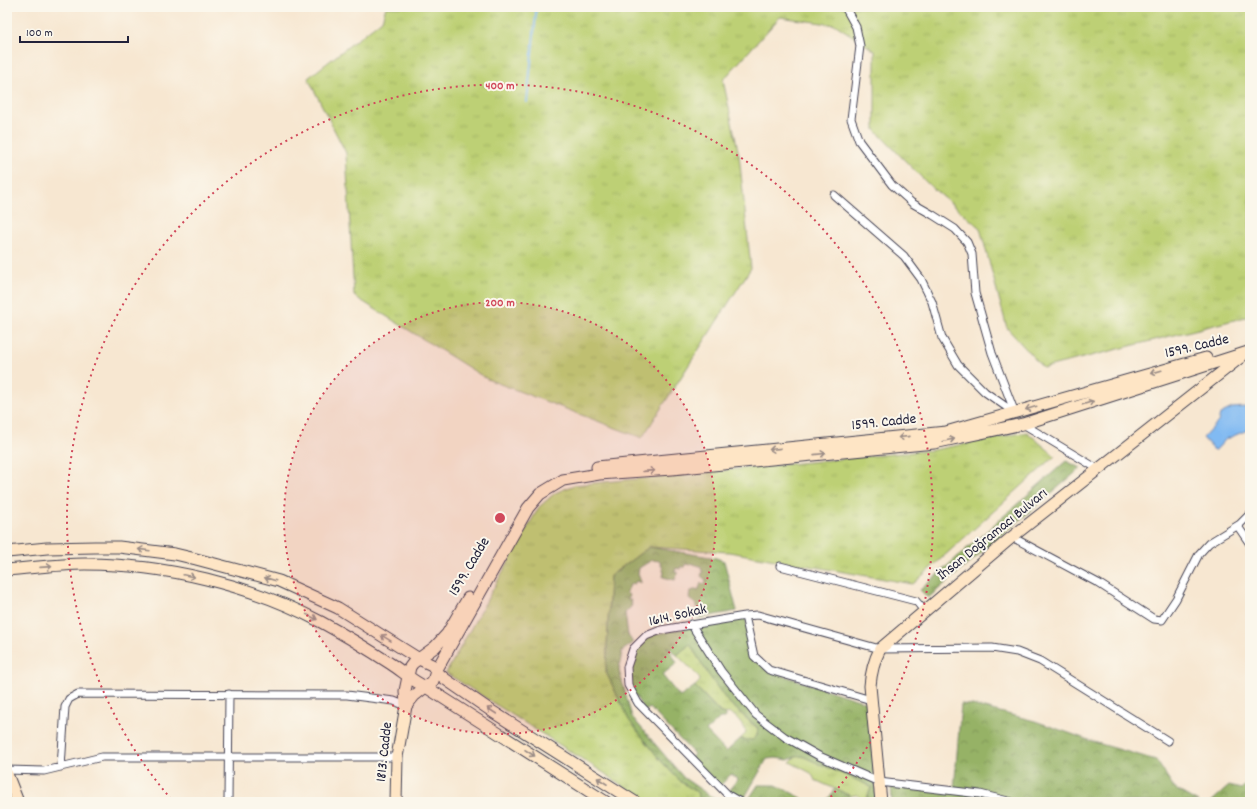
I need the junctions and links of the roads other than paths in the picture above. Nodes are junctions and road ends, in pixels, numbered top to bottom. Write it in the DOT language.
graph roads {
  1 [pos="846,7"];
  2 [pos="834,195"];
  3 [pos="1249,351"];
  4 [pos="1015,413"];
  5 [pos="1023,424"];
  6 [pos="1098,469"];
  7 [pos="1250,514"];
  8 [pos="1240,524"];
  9 [pos="1012,537"];
  10 [pos="1250,544"];
  11 [pos="7,552"];
  12 [pos="780,566"];
  13 [pos="7,570"];
  14 [pos="925,612"];
  15 [pos="745,616"];
  16 [pos="691,624"];
  17 [pos="880,649"];
  18 [pos="419,659"];
  19 [pos="436,671"];
  20 [pos="408,675"];
  21 [pos="426,687"];
  22 [pos="229,694"];
  23 [pos="871,700"];
  24 [pos="406,706"];
  25 [pos="1168,741"];
  26 [pos="228,756"];
  27 [pos="397,757"];
  28 [pos="61,767"];
  29 [pos="7,770"];
  30 [pos="7,774"];
  31 [pos="879,782"];
  32 [pos="18,802"];
  33 [pos="228,802"];
  34 [pos="396,802"];
  35 [pos="606,802"];
  36 [pos="635,802"];
  37 [pos="740,802"];
  38 [pos="881,802"];
  39 [pos="1012,802"];
  1 -- 4 [label="street"];
  2 -- 4 [label="street"];
  3 -- 4 [label="street, 1599. Cadde, one-way"];
  5 -- 3 [label="street, 1599. Cadde, one-way"];
  3 -- 6 [label="street, İhsan Doğramacı Bulvarı"];
  4 -- 5 [label="street"];
  4 -- 18 [label="street, 1599. Cadde, one-way"];
  5 -- 6 [label="street"];
  19 -- 5 [label="street, 1599. Cadde, one-way"];
  6 -- 9 [label="street, İhsan Doğramacı Bulvarı"];
  7 -- 8 [label="street"];
  8 -- 9 [label="street"];
  8 -- 10 [label="street"];
  9 -- 14 [label="street, İhsan Doğramacı Bulvarı"];
  18 -- 11 [label="street, one-way"];
  12 -- 14 [label="street"];
  13 -- 20 [label="street, one-way"];
  14 -- 17 [label="street, İhsan Doğramacı Bulvarı"];
  15 -- 16 [label="street, 1614. Sokak"];
  15 -- 17 [label="street, 1614. Sokak"];
  15 -- 23 [label="street"];
  16 -- 31 [label="street"];
  16 -- 37 [label="street, 1614. Sokak"];
  17 -- 23 [label="street, İhsan Doğramacı Bulvarı"];
  17 -- 25 [label="street, 1614. Sokak"];
  18 -- 19 [label="street"];
  18 -- 20 [label="street"];
  19 -- 21 [label="street"];
  36 -- 19 [label="street, one-way"];
  20 -- 21 [label="street"];
  20 -- 24 [label="street, 1813. Cadde"];
  21 -- 24 [label="street, 1813. Cadde"];
  21 -- 35 [label="street, one-way"];
  22 -- 24 [label="street"];
  22 -- 26 [label="street"];
  22 -- 28 [label="street"];
  23 -- 31 [label="street, İhsan Doğramacı Bulvarı"];
  24 -- 27 [label="street, 1813. Cadde"];
  26 -- 27 [label="street"];
  26 -- 28 [label="street"];
  26 -- 33 [label="street"];
  27 -- 34 [label="street, 1813. Cadde"];
  28 -- 29 [label="street"];
  30 -- 32 [label="street"];
  31 -- 38 [label="street, İhsan Doğramacı Bulvarı"];
  31 -- 39 [label="street"];
}
